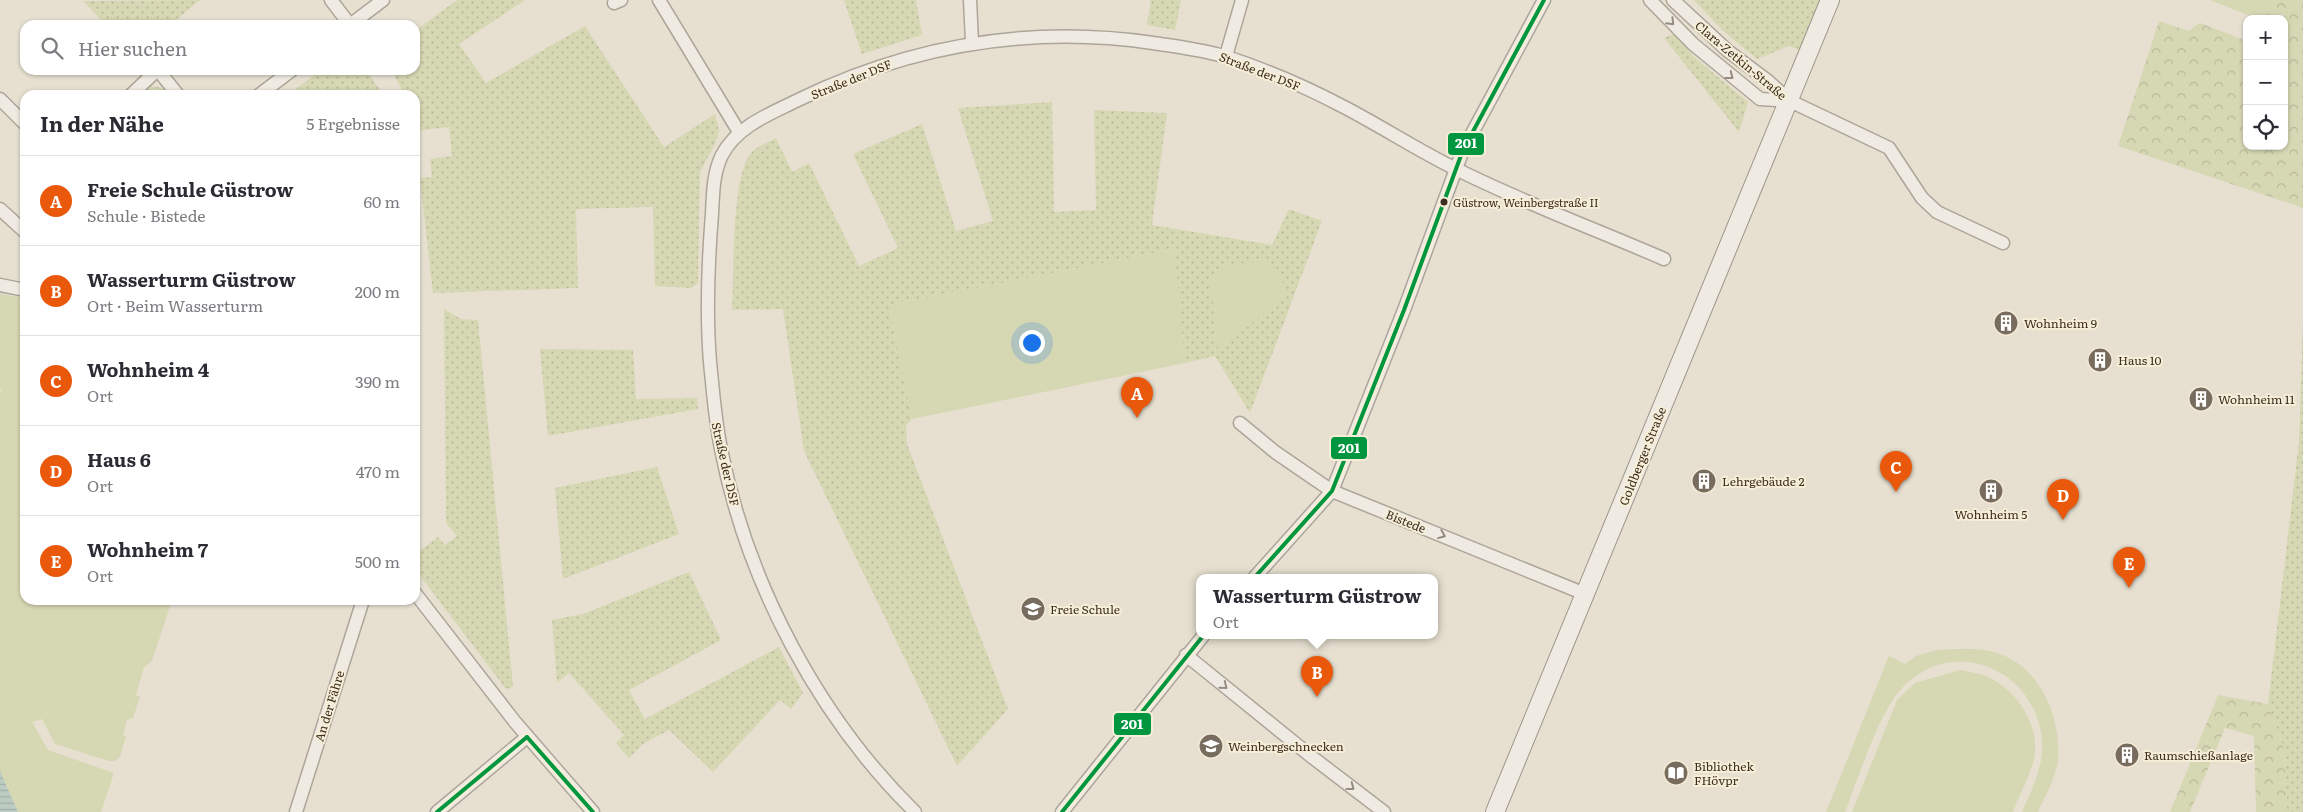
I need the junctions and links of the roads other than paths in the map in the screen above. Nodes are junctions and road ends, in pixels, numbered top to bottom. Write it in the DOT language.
graph roads {
  1 [pos="331,0"];
  2 [pos="383,0"];
  3 [pos="659,0"];
  4 [pos="970,0"];
  5 [pos="1242,0"];
  6 [pos="1544,0"];
  7 [pos="1650,0"];
  8 [pos="1673,0"];
  9 [pos="1830,0"];
  10 [pos="346,20"];
  11 [pos="357,20"];
  12 [pos="972,42"];
  13 [pos="1226,56"];
  14 [pos="152,75"];
  15 [pos="161,75"];
  16 [pos="285,75"];
  17 [pos="136,90"];
  18 [pos="174,90"];
  19 [pos="266,90"];
  20 [pos="0,99"];
  21 [pos="1790,101"];
  22 [pos="20,119"];
  23 [pos="739,132"];
  24 [pos="1456,170"];
  25 [pos="0,209"];
  26 [pos="20,227"];
  27 [pos="2003,243"];
  28 [pos="1664,259"];
  29 [pos="0,285"];
  30 [pos="20,289"];
  31 [pos="1240,423"];
  32 [pos="1332,491"];
  33 [pos="1258,574"];
  34 [pos="1585,594"];
  35 [pos="420,599"];
  36 [pos="361,605"];
  37 [pos="1200,639"];
  38 [pos="1186,655"];
  39 [pos="527,737"];
  40 [pos="296,812"];
  41 [pos="437,812"];
  42 [pos="593,812"];
  43 [pos="915,812"];
  44 [pos="1062,812"];
  45 [pos="1384,812"];
  46 [pos="1495,812"];
  1 -- 10 [label="street"];
  2 -- 11 [label="street"];
  3 -- 23 [label="street"];
  4 -- 12 [label="street"];
  5 -- 13 [label="street"];
  6 -- 24 [label="street"];
  7 -- 21 [label="street, Clara-Zetkin-Straße, one-way"];
  8 -- 21 [label="street, Clara-Zetkin-Straße"];
  9 -- 21 [label="main road, Goldberger Straße"];
  12 -- 13 [label="street, Straße der DSF"];
  12 -- 23 [label="street, Straße der DSF"];
  13 -- 24 [label="street, Straße der DSF"];
  14 -- 17 [label="street"];
  15 -- 18 [label="street"];
  16 -- 19 [label="street"];
  20 -- 22 [label="street"];
  21 -- 27 [label="street"];
  21 -- 34 [label="main road, Goldberger Straße"];
  23 -- 43 [label="street, Straße der DSF"];
  24 -- 28 [label="street, Straße der DSF"];
  24 -- 32 [label="street"];
  25 -- 26 [label="street"];
  29 -- 30 [label="street"];
  31 -- 32 [label="street, Bistede"];
  32 -- 33 [label="street"];
  32 -- 34 [label="street, Bistede, one-way"];
  34 -- 46 [label="main road, Goldberger Straße"];
  35 -- 39 [label="street"];
  36 -- 40 [label="street, An der Fähre"];
  37 -- 38 [label="street"];
  38 -- 44 [label="street"];
  38 -- 45 [label="street, one-way"];
  39 -- 41 [label="street"];
  39 -- 42 [label="street"];
}
